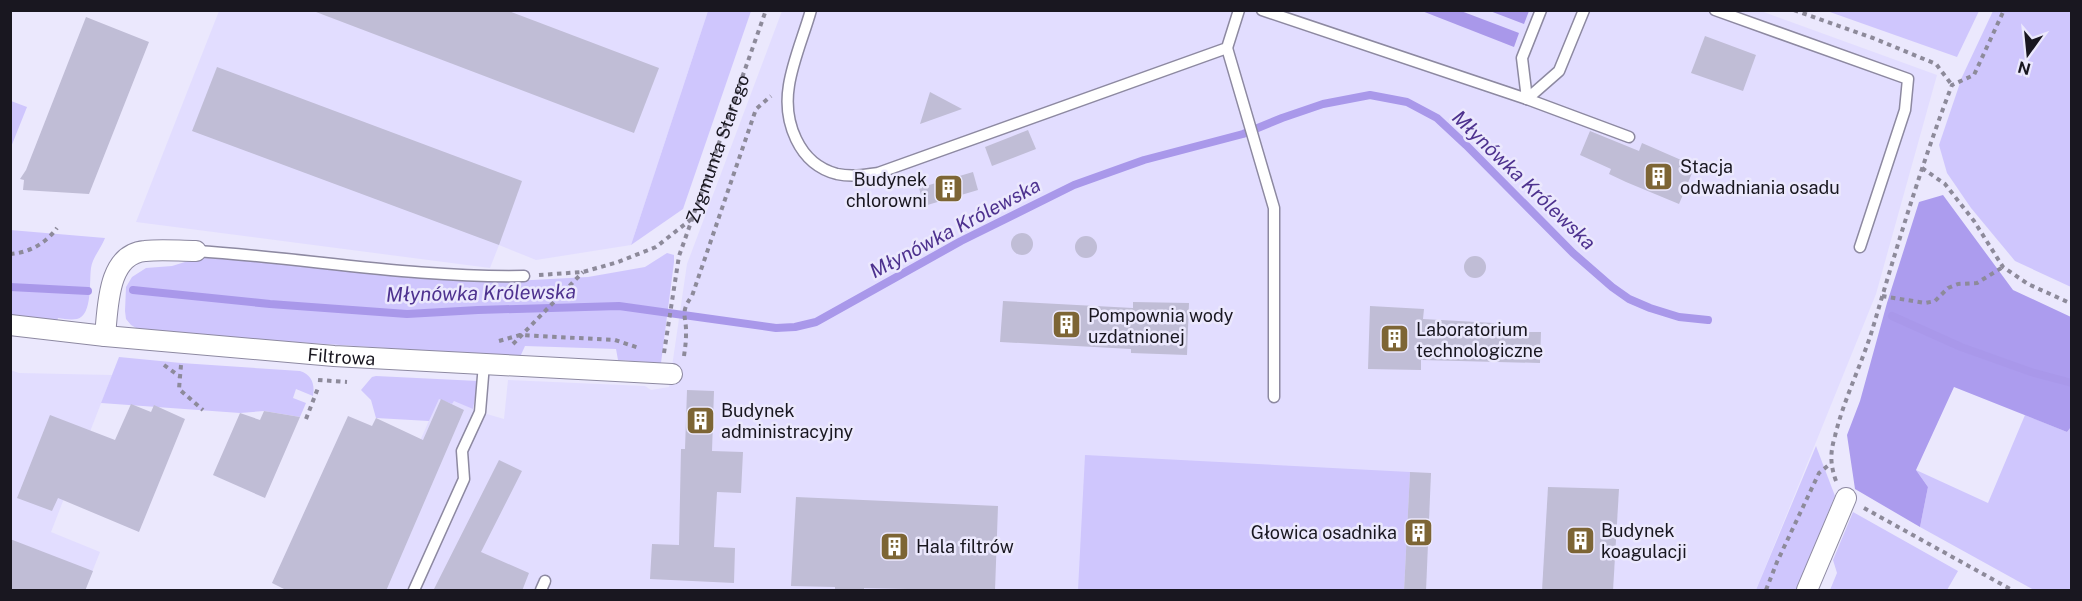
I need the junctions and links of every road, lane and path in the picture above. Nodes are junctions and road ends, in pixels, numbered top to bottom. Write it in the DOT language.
graph roads {
  1 [pos="766,10"];
  2 [pos="811,10"];
  3 [pos="1239,10"];
  4 [pos="1262,10"];
  5 [pos="1541,10"];
  6 [pos="1584,10"];
  7 [pos="1715,10"];
  8 [pos="1794,10"];
  9 [pos="2004,10"];
  10 [pos="1227,48"];
  11 [pos="790,80"];
  12 [pos="1952,85"];
  13 [pos="1527,99"];
  14 [pos="1629,137"];
  15 [pos="1922,168"];
  16 [pos="694,216"];
  17 [pos="57,228"];
  18 [pos="1860,247"];
  19 [pos="196,251"];
  20 [pos="10,254"];
  21 [pos="2003,267"];
  22 [pos="584,272"];
  23 [pos="524,276"];
  24 [pos="1882,296"];
  25 [pos="2072,304"];
  26 [pos="10,325"];
  27 [pos="520,335"];
  28 [pos="105,336"];
  29 [pos="644,350"];
  30 [pos="654,354"];
  31 [pos="484,364"];
  32 [pos="505,365"];
  33 [pos="180,370"];
  34 [pos="678,370"];
  35 [pos="318,380"];
  36 [pos="347,382"];
  37 [pos="318,388"];
  38 [pos="1274,397"];
  39 [pos="203,411"];
  40 [pos="306,419"];
  41 [pos="1830,464"];
  42 [pos="1846,498"];
  43 [pos="414,591"];
  44 [pos="1766,591"];
  45 [pos="1807,591"];
  46 [pos="2012,591"];
  1 -- 16 [label="path, Zygmunta Starego"];
  2 -- 11 [label="lane"];
  3 -- 10 [label="lane"];
  4 -- 13 [label="lane"];
  5 -- 13 [label="lane"];
  6 -- 13 [label="lane"];
  7 -- 18 [label="lane"];
  8 -- 12 [label="path"];
  9 -- 12 [label="path"];
  10 -- 11 [label="lane"];
  10 -- 38 [label="lane"];
  11 -- 34 [label="path"];
  12 -- 15 [label="path"];
  13 -- 14 [label="lane"];
  15 -- 21 [label="path"];
  15 -- 24 [label="path"];
  16 -- 22 [label="path, Zygmunta Starego"];
  16 -- 30 [label="path"];
  17 -- 20 [label="path"];
  19 -- 23 [label="lane"];
  19 -- 28 [label="street"];
  21 -- 24 [label="path"];
  21 -- 25 [label="path"];
  22 -- 23 [label="path, Zygmunta Starego"];
  22 -- 27 [label="path"];
  24 -- 41 [label="path"];
  26 -- 28 [label="street, Filtrowa"];
  27 -- 29 [label="path"];
  27 -- 32 [label="path"];
  28 -- 31 [label="street, Filtrowa"];
  31 -- 32 [label="street, Filtrowa"];
  31 -- 43 [label="lane"];
  32 -- 34 [label="street, Filtrowa"];
  33 -- 39 [label="path"];
  35 -- 36 [label="path"];
  37 -- 40 [label="path"];
  41 -- 42 [label="path"];
  41 -- 44 [label="path"];
  42 -- 45 [label="street"];
  42 -- 46 [label="path"];
}
